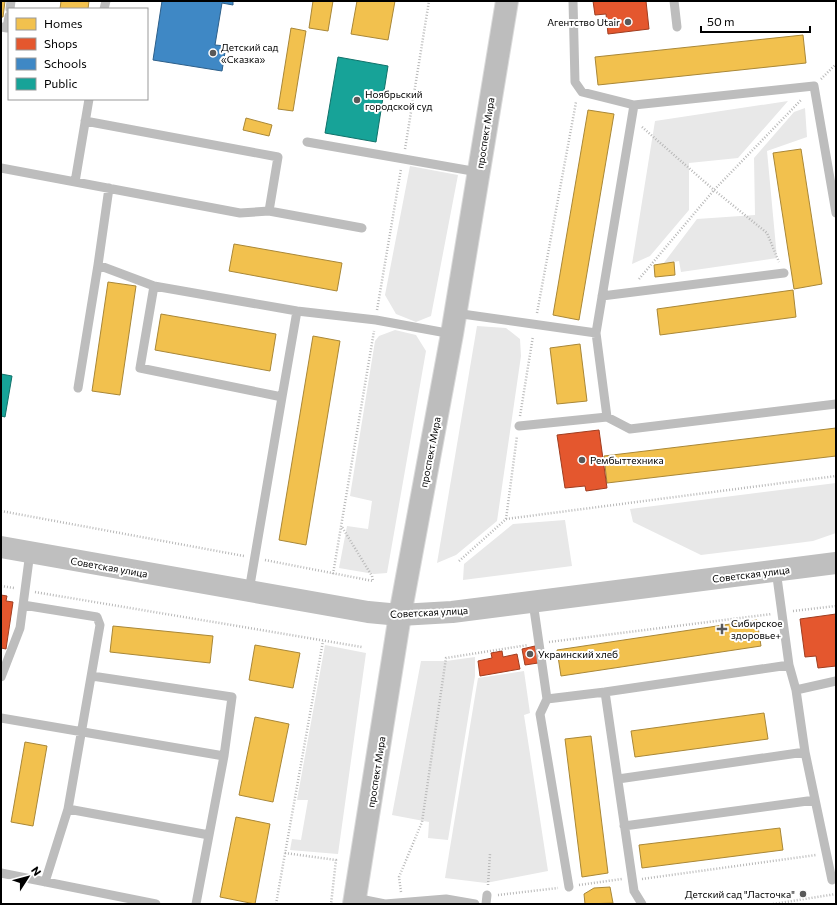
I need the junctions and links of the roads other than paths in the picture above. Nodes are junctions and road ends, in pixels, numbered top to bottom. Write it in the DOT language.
graph roads {
  1 [pos="507,1"];
  2 [pos="573,1"];
  3 [pos="674,1"];
  4 [pos="8,22"];
  5 [pos="1,27"];
  6 [pos="677,27"];
  7 [pos="89,100"];
  8 [pos="634,105"];
  9 [pos="85,121"];
  10 [pos="306,142"];
  11 [pos="1,168"];
  12 [pos="478,172"];
  13 [pos="75,182"];
  14 [pos="109,188"];
  15 [pos="269,211"];
  16 [pos="836,213"];
  17 [pos="362,228"];
  18 [pos="98,265"];
  19 [pos="784,273"];
  20 [pos="154,286"];
  21 [pos="602,296"];
  22 [pos="296,311"];
  23 [pos="455,313"];
  24 [pos="596,332"];
  25 [pos="452,334"];
  26 [pos="78,388"];
  27 [pos="282,396"];
  28 [pos="836,404"];
  29 [pos="607,417"];
  30 [pos="518,426"];
  31 [pos="1,547"];
  32 [pos="30,552"];
  33 [pos="836,563"];
  34 [pos="776,570"];
  35 [pos="249,592"];
  36 [pos="533,602"];
  37 [pos="23,604"];
  38 [pos="400,615"];
  39 [pos="789,665"];
  40 [pos="92,676"];
  41 [pos="1,677"];
  42 [pos="836,681"];
  43 [pos="796,690"];
  44 [pos="605,692"];
  45 [pos="547,699"];
  46 [pos="1,718"];
  47 [pos="81,732"];
  48 [pos="805,752"];
  49 [pos="224,756"];
  50 [pos="618,779"];
  51 [pos="815,800"];
  52 [pos="68,810"];
  53 [pos="624,826"];
  54 [pos="209,835"];
  55 [pos="1,873"];
  56 [pos="832,880"];
  57 [pos="45,882"];
  58 [pos="570,887"];
  59 [pos="355,901"];
  60 [pos="156,904"];
  61 [pos="196,904"];
  62 [pos="393,904"];
  63 [pos="475,904"];
  64 [pos="642,904"];
  1 -- 12 [label="main road, проспект Мира"];
  2 -- 8 [label="lane"];
  3 -- 6 [label="lane"];
  4 -- 5 [label="lane"];
  7 -- 9 [label="lane"];
  8 -- 16 [label="lane"];
  8 -- 21 [label="lane"];
  9 -- 13 [label="lane"];
  9 -- 15 [label="lane"];
  10 -- 12 [label="lane"];
  11 -- 13 [label="lane"];
  12 -- 23 [label="main road, проспект Мира"];
  13 -- 14 [label="lane"];
  14 -- 15 [label="lane"];
  14 -- 18 [label="lane"];
  15 -- 17 [label="lane"];
  18 -- 20 [label="lane"];
  18 -- 26 [label="lane"];
  19 -- 21 [label="lane"];
  20 -- 22 [label="lane"];
  20 -- 27 [label="lane"];
  21 -- 24 [label="lane"];
  22 -- 25 [label="lane"];
  22 -- 27 [label="lane"];
  23 -- 24 [label="lane"];
  23 -- 25 [label="main road, проспект Мира"];
  24 -- 29 [label="lane"];
  25 -- 38 [label="main road, проспект Мира"];
  27 -- 35 [label="lane"];
  28 -- 29 [label="lane"];
  29 -- 30 [label="lane"];
  31 -- 32 [label="main road, Советская улица"];
  32 -- 35 [label="main road, Советская улица"];
  32 -- 37 [label="lane"];
  33 -- 34 [label="main road, Советская улица"];
  34 -- 36 [label="main road, Советская улица"];
  34 -- 39 [label="lane"];
  35 -- 38 [label="main road, Советская улица"];
  36 -- 38 [label="main road, Советская улица"];
  36 -- 45 [label="lane"];
  37 -- 40 [label="lane"];
  37 -- 41 [label="lane"];
  38 -- 59 [label="main road, проспект Мира"];
  39 -- 43 [label="lane"];
  39 -- 44 [label="lane"];
  40 -- 47 [label="lane"];
  40 -- 49 [label="lane"];
  42 -- 43 [label="lane"];
  43 -- 48 [label="lane"];
  44 -- 45 [label="lane"];
  44 -- 50 [label="lane"];
  45 -- 58 [label="lane"];
  46 -- 47 [label="lane"];
  47 -- 49 [label="lane"];
  47 -- 52 [label="lane"];
  48 -- 50 [label="lane"];
  48 -- 51 [label="lane"];
  49 -- 54 [label="lane"];
  50 -- 53 [label="lane"];
  51 -- 53 [label="lane"];
  51 -- 56 [label="lane"];
  52 -- 54 [label="lane"];
  52 -- 57 [label="lane"];
  53 -- 64 [label="lane"];
  54 -- 61 [label="lane"];
  55 -- 57 [label="lane"];
  57 -- 60 [label="lane"];
  59 -- 62 [label="lane"];
  62 -- 63 [label="lane"];
}
